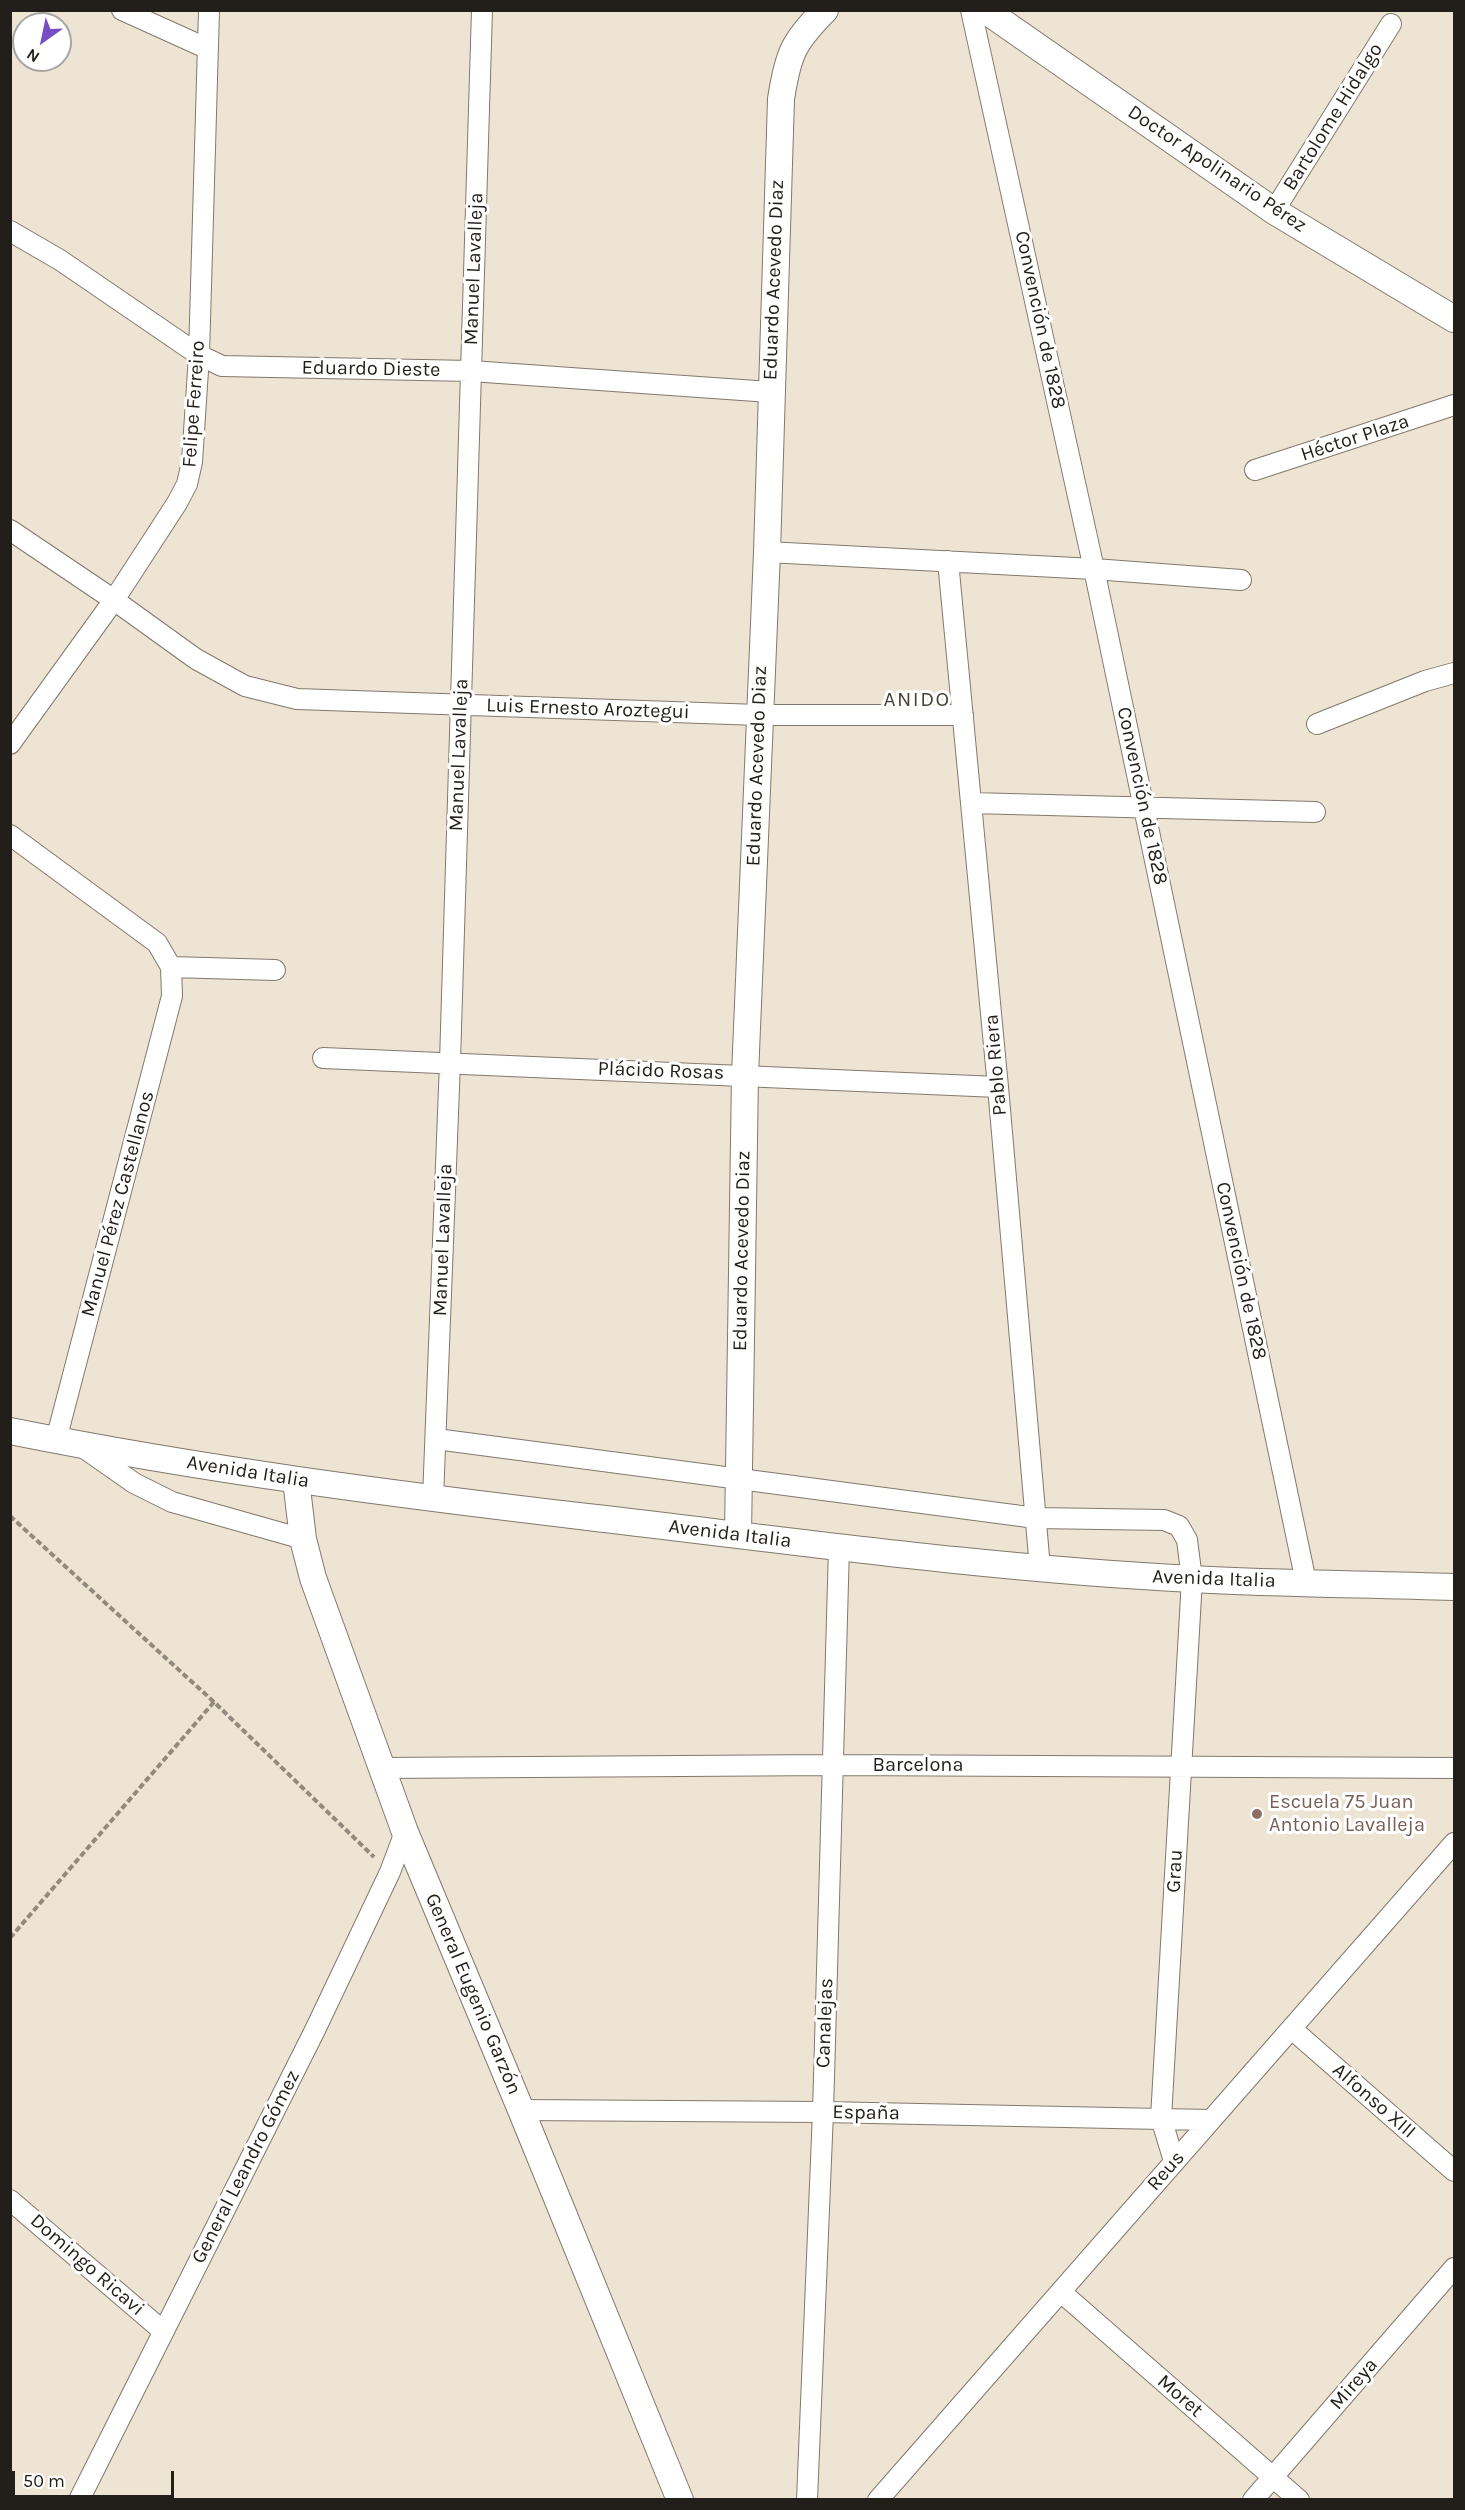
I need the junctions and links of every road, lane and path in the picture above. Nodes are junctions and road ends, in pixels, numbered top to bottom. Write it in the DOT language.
graph roads {
  1 [pos="122,10"];
  2 [pos="208,10"];
  3 [pos="482,10"];
  4 [pos="825,10"];
  5 [pos="971,10"];
  6 [pos="985,10"];
  7 [pos="1391,24"];
  8 [pos="206,48"];
  9 [pos="1274,211"];
  10 [pos="10,231"];
  11 [pos="1455,320"];
  12 [pos="199,355"];
  13 [pos="471,371"];
  14 [pos="770,392"];
  15 [pos="1455,405"];
  16 [pos="1255,470"];
  17 [pos="10,530"];
  18 [pos="767,552"];
  19 [pos="948,561"];
  20 [pos="1094,569"];
  21 [pos="1241,580"];
  22 [pos="114,600"];
  23 [pos="1455,673"];
  24 [pos="461,704"];
  25 [pos="963,714"];
  26 [pos="759,715"];
  27 [pos="1317,724"];
  28 [pos="10,744"];
  29 [pos="971,803"];
  30 [pos="1144,808"];
  31 [pos="1315,812"];
  32 [pos="10,835"];
  33 [pos="171,967"];
  34 [pos="275,970"];
  35 [pos="323,1058"];
  36 [pos="450,1062"];
  37 [pos="745,1075"];
  38 [pos="998,1087"];
  39 [pos="10,1431"];
  40 [pos="436,1439"];
  41 [pos="67,1442"];
  42 [pos="739,1478"];
  43 [pos="296,1480"];
  44 [pos="433,1499"];
  45 [pos="10,1516"];
  46 [pos="1036,1518"];
  47 [pos="738,1535"];
  48 [pos="303,1539"];
  49 [pos="839,1547"];
  50 [pos="1040,1568"];
  51 [pos="1192,1579"];
  52 [pos="1306,1582"];
  53 [pos="1455,1587"];
  54 [pos="214,1702"];
  55 [pos="833,1765"];
  56 [pos="1181,1766"];
  57 [pos="381,1768"];
  58 [pos="1455,1768"];
  59 [pos="405,1832"];
  60 [pos="1455,1843"];
  61 [pos="390,1872"];
  62 [pos="10,1938"];
  63 [pos="1293,2030"];
  64 [pos="521,2110"];
  65 [pos="823,2112"];
  66 [pos="1161,2118"];
  67 [pos="1210,2120"];
  68 [pos="1174,2161"];
  69 [pos="1455,2171"];
  70 [pos="10,2200"];
  71 [pos="1455,2268"];
  72 [pos="1061,2292"];
  73 [pos="163,2331"];
  74 [pos="1273,2476"];
  75 [pos="79,2499"];
  76 [pos="680,2499"];
  77 [pos="807,2499"];
  78 [pos="879,2499"];
  79 [pos="1253,2499"];
  80 [pos="1299,2499"];
  1 -- 8 [label="street"];
  2 -- 8 [label="street, Felipe Ferreiro"];
  3 -- 13 [label="street, Manuel Lavalleja"];
  4 -- 14 [label="street, Eduardo Acevedo Diaz"];
  5 -- 20 [label="street, Convención de 1828"];
  6 -- 9 [label="street, Doctor Apolinario Pérez"];
  7 -- 9 [label="street, Bartolome Hidalgo"];
  8 -- 12 [label="street, Felipe Ferreiro"];
  9 -- 11 [label="street, Doctor Apolinario Pérez"];
  10 -- 12 [label="street, Eduardo Dieste"];
  12 -- 13 [label="street, Eduardo Dieste"];
  12 -- 22 [label="street, Felipe Ferreiro"];
  13 -- 14 [label="street, Eduardo Dieste"];
  13 -- 24 [label="street, Manuel Lavalleja"];
  14 -- 18 [label="street, Eduardo Acevedo Diaz"];
  15 -- 16 [label="street, Héctor Plaza"];
  17 -- 22 [label="street, Luis Ernesto Aroztegui"];
  18 -- 19 [label="street"];
  18 -- 26 [label="street, Eduardo Acevedo Diaz"];
  19 -- 20 [label="street"];
  19 -- 25 [label="street, Pablo Riera"];
  20 -- 21 [label="street"];
  20 -- 30 [label="street, Convención de 1828"];
  22 -- 24 [label="street, Luis Ernesto Aroztegui"];
  22 -- 28 [label="street, Felipe Ferreiro"];
  23 -- 27 [label="street"];
  24 -- 26 [label="street, Luis Ernesto Aroztegui"];
  24 -- 36 [label="street, Manuel Lavalleja"];
  25 -- 26 [label="street, Luis Ernesto Aroztegui"];
  25 -- 29 [label="street, Pablo Riera"];
  26 -- 37 [label="street, Eduardo Acevedo Diaz"];
  29 -- 30 [label="street"];
  29 -- 38 [label="street, Pablo Riera"];
  30 -- 31 [label="street"];
  30 -- 52 [label="street, Convención de 1828"];
  32 -- 33 [label="street"];
  33 -- 34 [label="street"];
  33 -- 41 [label="street, Manuel Pérez Castellanos"];
  35 -- 36 [label="street, Plácido Rosas"];
  36 -- 37 [label="street, Plácido Rosas"];
  36 -- 40 [label="street, Manuel Lavalleja"];
  37 -- 38 [label="street, Plácido Rosas"];
  37 -- 42 [label="street, Eduardo Acevedo Diaz"];
  38 -- 46 [label="street, Pablo Riera"];
  39 -- 41 [label="street, Avenida Italia"];
  40 -- 42 [label="street, Grau"];
  40 -- 44 [label="street, Manuel Lavalleja"];
  41 -- 43 [label="street, Avenida Italia"];
  41 -- 48 [label="street"];
  42 -- 46 [label="street, Grau"];
  42 -- 47 [label="street, Eduardo Acevedo Diaz"];
  43 -- 44 [label="street, Avenida Italia"];
  43 -- 48 [label="street, General Eugenio Garzón"];
  44 -- 47 [label="street, Avenida Italia"];
  45 -- 54 [label="path"];
  46 -- 50 [label="street, Pablo Riera"];
  46 -- 51 [label="street, Grau"];
  47 -- 49 [label="street, Avenida Italia"];
  48 -- 57 [label="street, General Eugenio Garzón"];
  49 -- 50 [label="street, Avenida Italia"];
  49 -- 55 [label="street, Canalejas"];
  50 -- 51 [label="street, Avenida Italia"];
  51 -- 52 [label="street, Avenida Italia"];
  51 -- 56 [label="street, Grau"];
  52 -- 53 [label="street, Avenida Italia"];
  54 -- 61 [label="path"];
  54 -- 62 [label="path"];
  55 -- 56 [label="street, Barcelona"];
  55 -- 57 [label="street, Barcelona"];
  55 -- 65 [label="street, Canalejas"];
  56 -- 58 [label="street, Barcelona"];
  56 -- 66 [label="street, Grau"];
  57 -- 59 [label="street, General Eugenio Garzón"];
  59 -- 61 [label="street, General Leandro Gómez"];
  59 -- 64 [label="street, General Eugenio Garzón"];
  60 -- 63 [label="street, Reus"];
  61 -- 73 [label="street, General Leandro Gómez"];
  63 -- 67 [label="street, Reus"];
  63 -- 69 [label="street, Alfonso XIII"];
  64 -- 65 [label="street, España"];
  64 -- 76 [label="street, General Eugenio Garzón"];
  65 -- 66 [label="street, España"];
  65 -- 77 [label="street, Canalejas"];
  66 -- 67 [label="street, España"];
  66 -- 68 [label="street, Grau"];
  67 -- 68 [label="street, Reus"];
  68 -- 72 [label="street, Reus"];
  70 -- 73 [label="street, Domingo Ricavi"];
  71 -- 74 [label="street, Mireya"];
  72 -- 74 [label="street, Moret"];
  72 -- 78 [label="street, Reus"];
  73 -- 75 [label="street, General Leandro Gómez"];
  74 -- 79 [label="street, Mireya"];
  74 -- 80 [label="street, Moret"];
}
